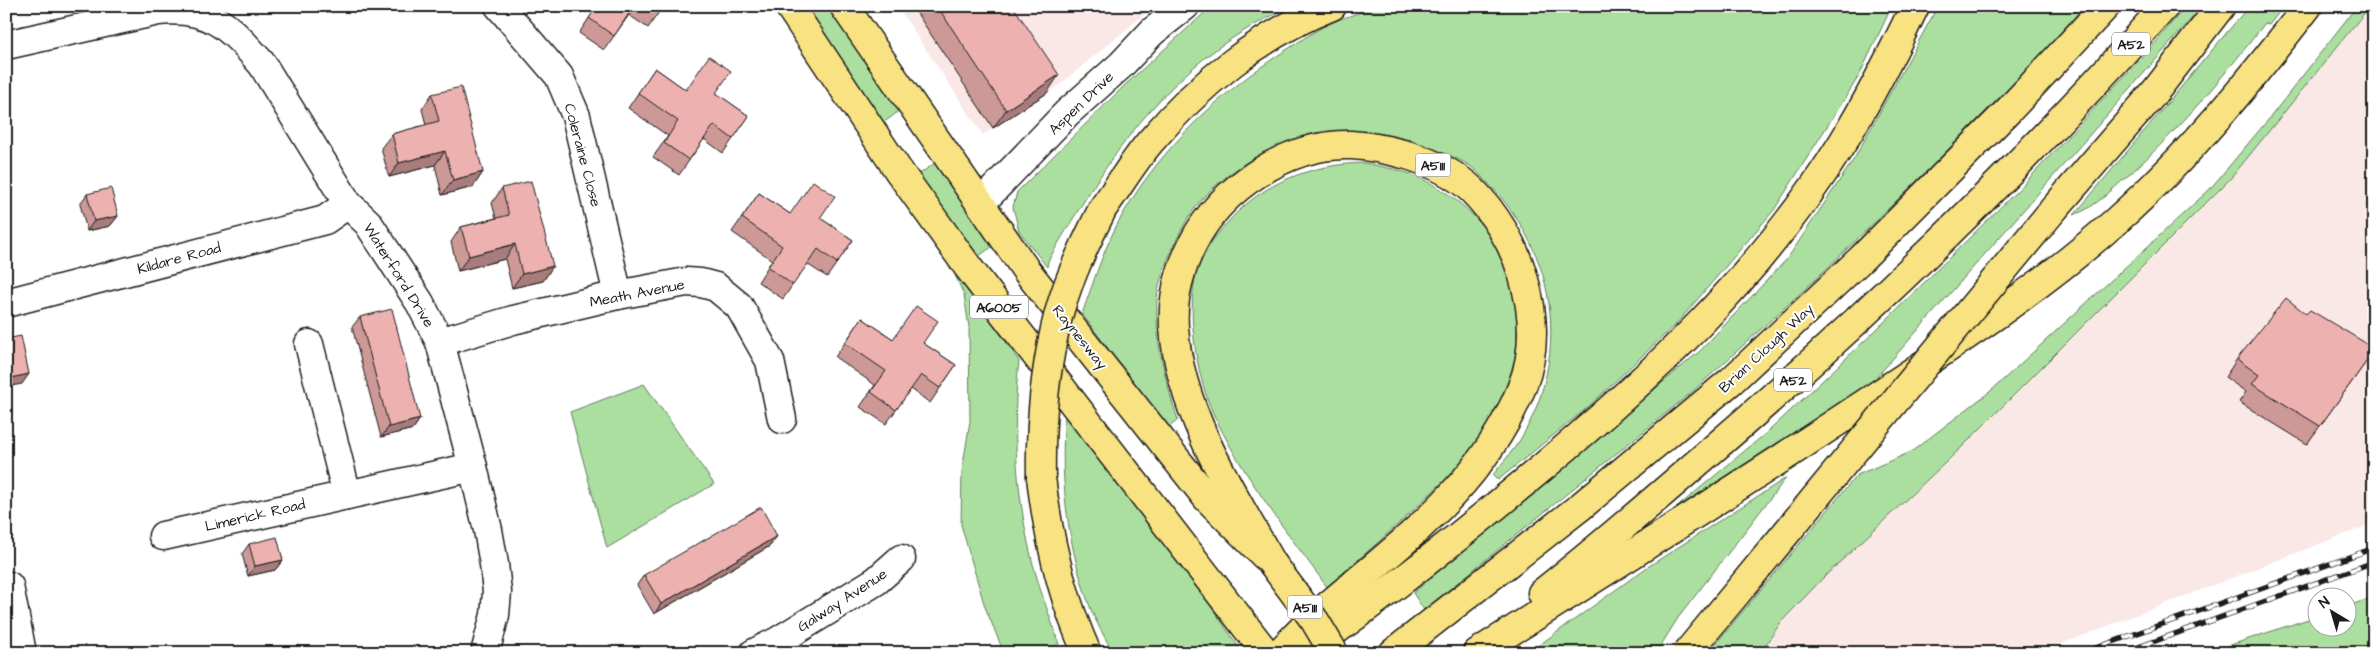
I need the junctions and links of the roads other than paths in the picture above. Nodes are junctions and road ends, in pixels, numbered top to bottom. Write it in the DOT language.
graph roads {
  1 [pos="499,6"];
  2 [pos="789,6"];
  3 [pos="844,6"];
  4 [pos="1185,6"];
  5 [pos="1332,6"];
  6 [pos="1916,6"];
  7 [pos="2106,6"];
  8 [pos="2164,6"];
  9 [pos="2222,6"];
  10 [pos="2308,6"];
  11 [pos="197,9"];
  12 [pos="6,45"];
  13 [pos="348,204"];
  14 [pos="980,204"];
  15 [pos="618,295"];
  16 [pos="6,303"];
  17 [pos="440,342"];
  18 [pos="309,344"];
  19 [pos="782,420"];
  20 [pos="472,467"];
  21 [pos="348,495"];
  22 [pos="163,536"];
  23 [pos="901,558"];
  24 [pos="1272,563"];
  25 [pos="6,586"];
  26 [pos="22,653"];
  27 [pos="485,653"];
  28 [pos="754,653"];
  29 [pos="1087,653"];
  30 [pos="1266,653"];
  31 [pos="1279,653"];
  32 [pos="1304,653"];
  33 [pos="1334,653"];
  34 [pos="1393,653"];
  35 [pos="1465,653"];
  36 [pos="1477,653"];
  37 [pos="1687,653"];
  1 -- 15 [label="street, Coleraine Close"];
  2 -- 30 [label="main road, A6005"];
  3 -- 14 [label="main road, Raynesway / A6005"];
  4 -- 14 [label="street, Aspen Drive"];
  5 -- 29 [label="main road, bridge"];
  6 -- 32 [label="main road"];
  7 -- 34 [label="main road, Brian Clough Way / A52"];
  8 -- 35 [label="main road, A52"];
  9 -- 37 [label="main road, bridge"];
  10 -- 36 [label="main road"];
  11 -- 12 [label="street"];
  11 -- 13 [label="street, Waterford Drive"];
  13 -- 16 [label="street, Kildare Road"];
  13 -- 17 [label="street, Waterford Drive"];
  14 -- 24 [label="main road, Raynesway / A6005"];
  15 -- 17 [label="street, Meath Avenue"];
  15 -- 19 [label="street, Meath Avenue"];
  17 -- 20 [label="street, Waterford Drive"];
  18 -- 21 [label="street"];
  20 -- 21 [label="street, Limerick Road"];
  20 -- 27 [label="street, Waterford Drive"];
  21 -- 22 [label="street, Limerick Road"];
  23 -- 28 [label="street, Galway Avenue"];
  24 -- 31 [label="main road, A5111"];
  24 -- 33 [label="main road, Raynesway / A5111, bridge"];
  25 -- 26 [label="street"];
}
